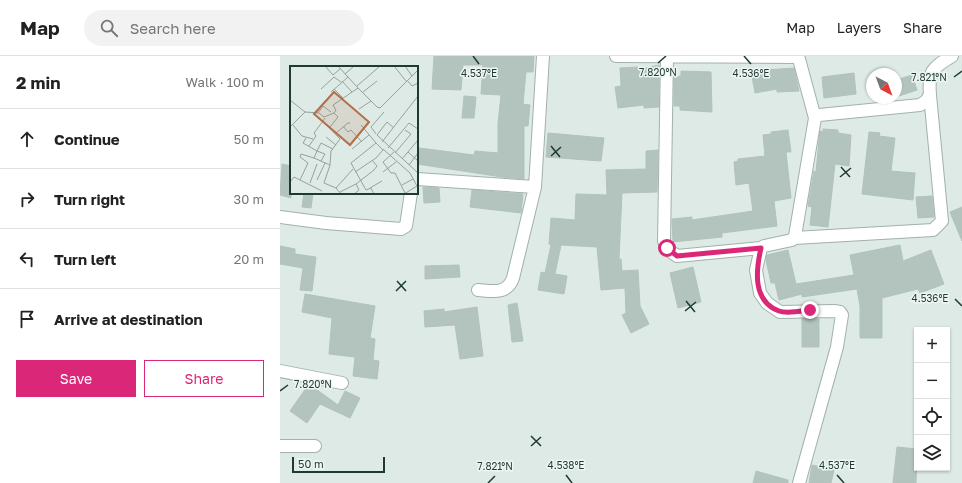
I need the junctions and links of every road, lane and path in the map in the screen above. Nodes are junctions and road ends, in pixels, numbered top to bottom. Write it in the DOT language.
graph roads {
  1 [pos="543,56"];
  2 [pos="616,56"];
  3 [pos="952,56"];
  4 [pos="667,57"];
  5 [pos="796,57"];
  6 [pos="930,95"];
  7 [pos="815,118"];
  8 [pos="418,179"];
  9 [pos="535,187"];
  10 [pos="411,194"];
  11 [pos="280,216"];
  12 [pos="794,238"];
  13 [pos="761,248"];
  14 [pos="478,290"];
  15 [pos="280,371"];
  16 [pos="342,383"];
  17 [pos="280,446"];
  18 [pos="315,446"];
  19 [pos="798,483"];
  1 -- 9 [label="street"];
  2 -- 4 [label="street"];
  3 -- 6 [label="street"];
  4 -- 5 [label="street"];
  4 -- 13 [label="street"];
  5 -- 7 [label="street"];
  6 -- 7 [label="street"];
  6 -- 12 [label="street"];
  7 -- 12 [label="street"];
  8 -- 9 [label="street"];
  9 -- 14 [label="street"];
  10 -- 11 [label="street"];
  12 -- 13 [label="street"];
  13 -- 19 [label="street"];
  15 -- 16 [label="street"];
  17 -- 18 [label="street"];
}
